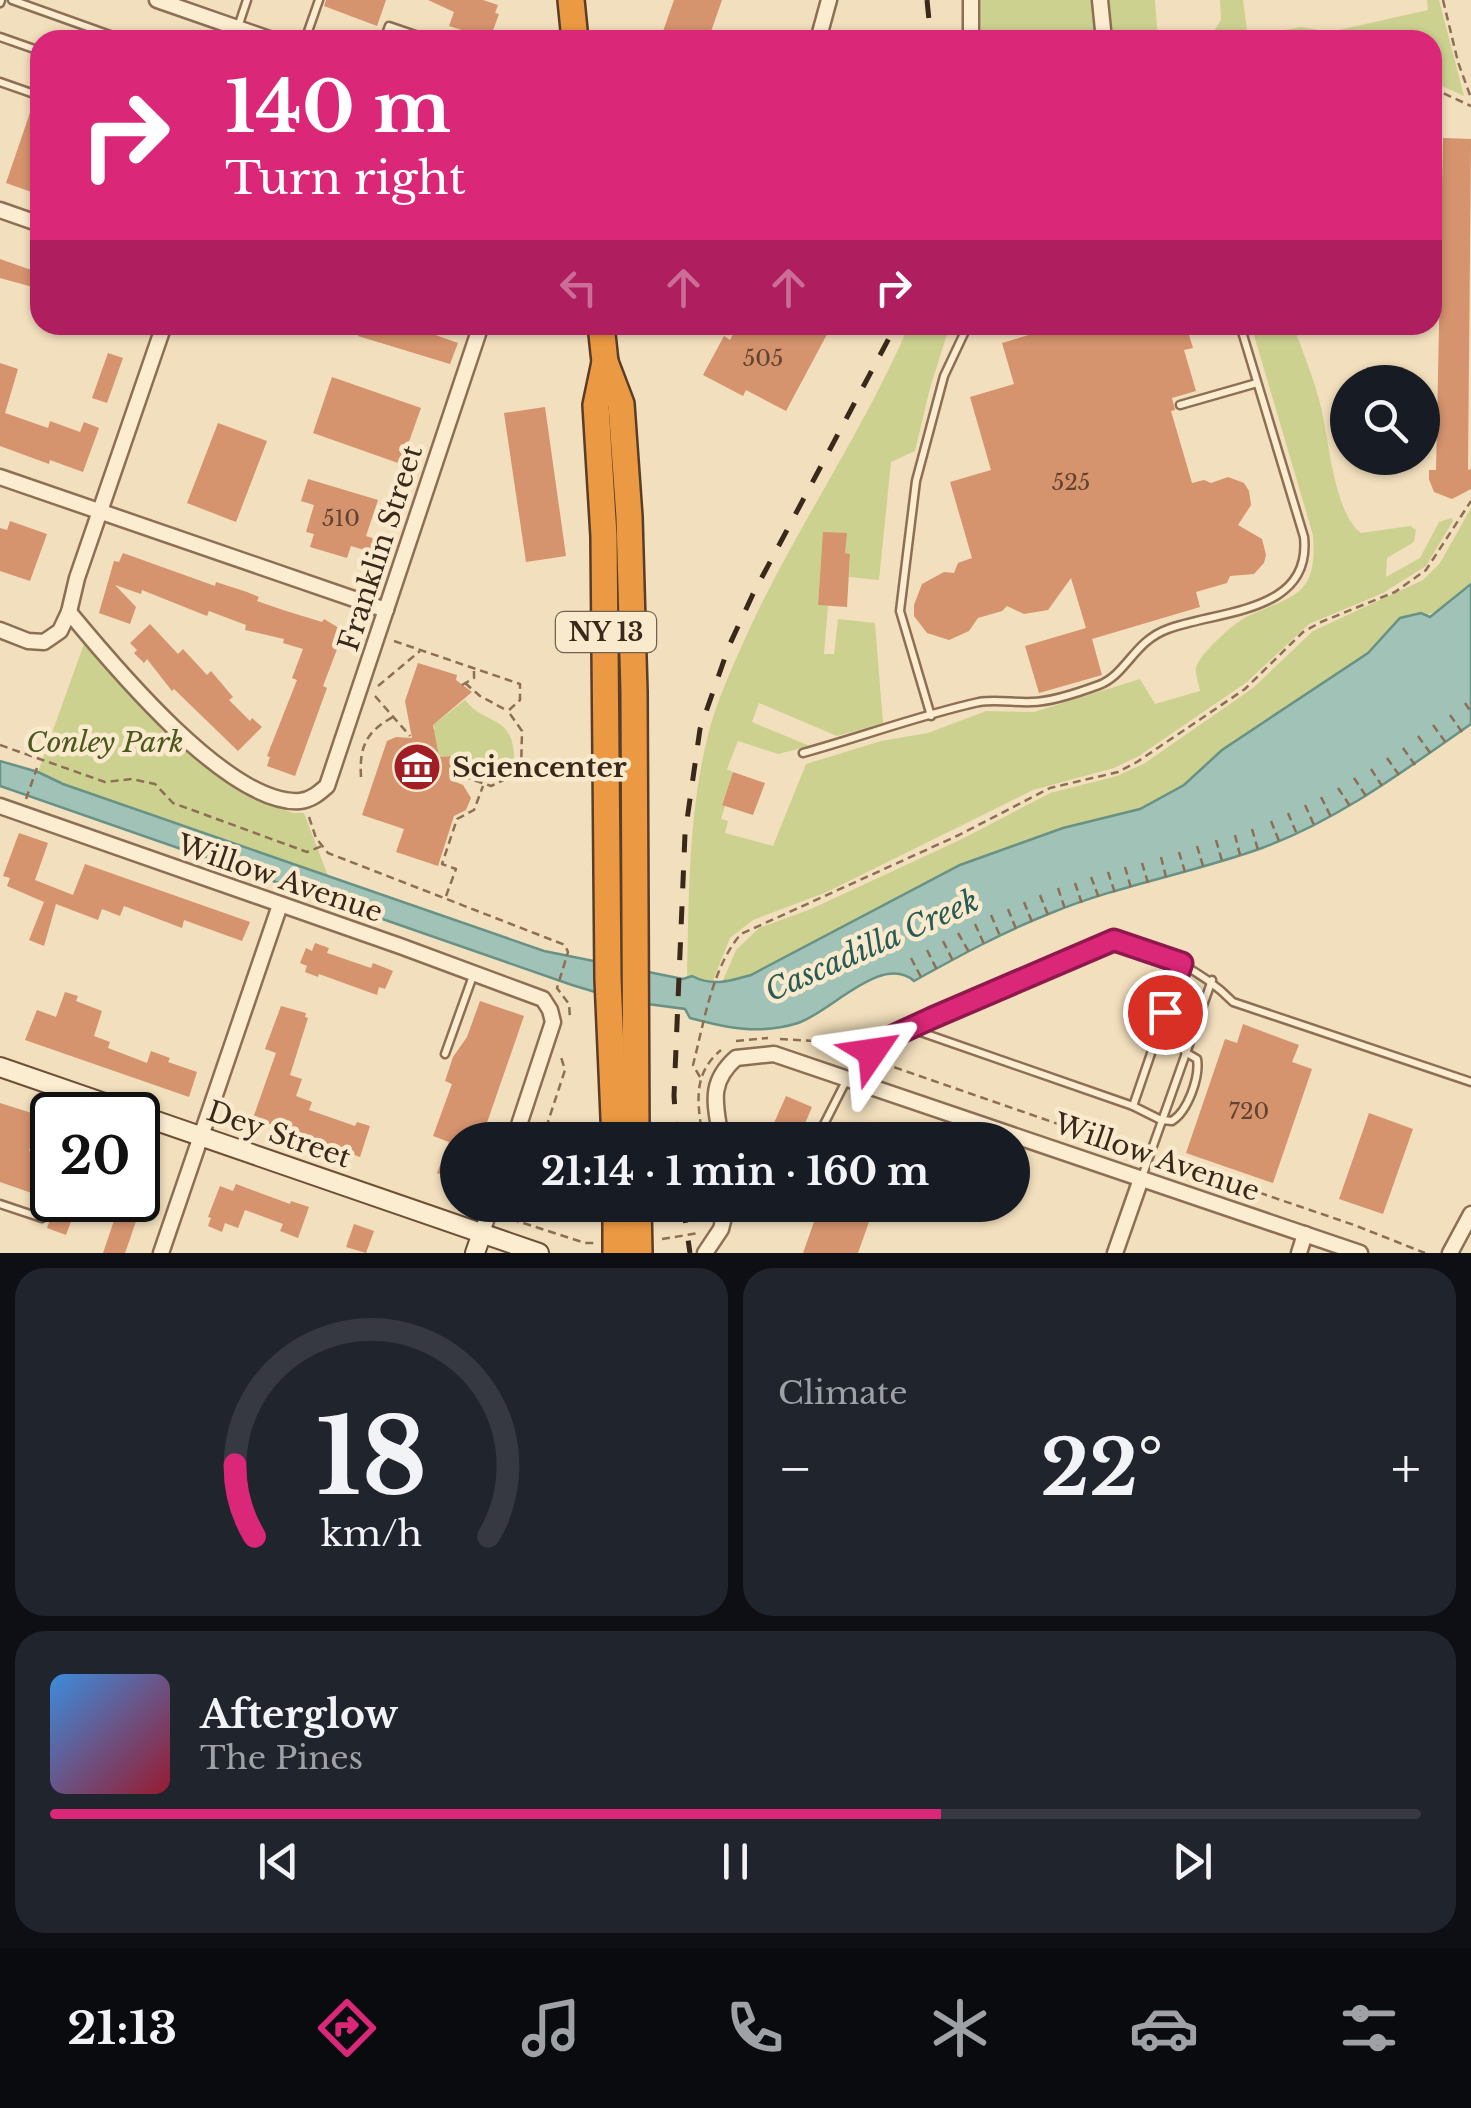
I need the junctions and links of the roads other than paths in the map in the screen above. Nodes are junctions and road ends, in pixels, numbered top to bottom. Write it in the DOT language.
graph roads {
  1 [pos="12,0"];
  2 [pos="156,0"];
  3 [pos="247,0"];
  4 [pos="319,0"];
  5 [pos="571,0"];
  6 [pos="829,0"];
  7 [pos="971,0"];
  8 [pos="1100,0"];
  9 [pos="238,28"];
  10 [pos="96,30"];
  11 [pos="243,30"];
  12 [pos="308,30"];
  13 [pos="574,30"];
  14 [pos="821,30"];
  15 [pos="972,30"];
  16 [pos="1103,30"];
  17 [pos="0,37"];
  18 [pos="30,48"];
  19 [pos="0,82"];
  20 [pos="30,92"];
  21 [pos="0,210"];
  22 [pos="30,220"];
  23 [pos="161,335"];
  24 [pos="478,335"];
  25 [pos="602,335"];
  26 [pos="963,335"];
  27 [pos="1243,335"];
  28 [pos="1258,383"];
  29 [pos="1180,405"];
  30 [pos="0,478"];
  31 [pos="100,512"];
  32 [pos="386,610"];
  33 [pos="69,612"];
  34 [pos="0,630"];
  35 [pos="931,716"];
  36 [pos="803,753"];
  37 [pos="0,806"];
  38 [pos="280,905"];
  39 [pos="1182,963"];
  40 [pos="474,972"];
  41 [pos="1212,980"];
  42 [pos="910,1028"];
  43 [pos="622,1035"];
  44 [pos="1184,1052"];
  45 [pos="445,1054"];
  46 [pos="0,1067"];
  47 [pos="854,1080"];
  48 [pos="1471,1082"];
  49 [pos="55,1092"];
  50 [pos="1133,1106"];
  51 [pos="1161,1120"];
  52 [pos="520,1122"];
  53 [pos="616,1122"];
  54 [pos="634,1122"];
  55 [pos="719,1122"];
  56 [pos="827,1122"];
  57 [pos="160,1125"];
  58 [pos="200,1136"];
  59 [pos="1141,1179"];
  60 [pos="0,1204"];
  61 [pos="30,1214"];
  62 [pos="1471,1214"];
  63 [pos="486,1222"];
  64 [pos="616,1222"];
  65 [pos="723,1222"];
  66 [pos="482,1234"];
  67 [pos="1305,1234"];
  68 [pos="160,1253"];
  69 [pos="475,1253"];
  70 [pos="539,1253"];
  71 [pos="616,1253"];
  72 [pos="705,1253"];
  73 [pos="1114,1253"];
  74 [pos="1299,1253"];
  75 [pos="1360,1253"];
  76 [pos="1450,1253"];
  1 -- 10 [label="lane"];
  2 -- 9 [label="street"];
  3 -- 9 [label="lane"];
  4 -- 12 [label="lane"];
  5 -- 13 [label="highway"];
  6 -- 14 [label="street"];
  7 -- 15 [label="street"];
  8 -- 16 [label="street"];
  9 -- 11 [label="street"];
  17 -- 18 [label="lane"];
  19 -- 20 [label="lane"];
  21 -- 22 [label="street"];
  23 -- 31 [label="street"];
  24 -- 32 [label="street, Franklin Street"];
  25 -- 43 [label="highway, NY 13"];
  26 -- 35 [label="lane"];
  27 -- 28 [label="lane"];
  28 -- 29 [label="lane"];
  28 -- 35 [label="lane"];
  30 -- 31 [label="street"];
  31 -- 32 [label="street"];
  31 -- 33 [label="street"];
  32 -- 33 [label="street, Franklin Street"];
  33 -- 34 [label="street"];
  35 -- 36 [label="lane"];
  37 -- 38 [label="street, Willow Avenue"];
  38 -- 40 [label="street, Willow Avenue"];
  38 -- 58 [label="street"];
  39 -- 41 [label="lane"];
  39 -- 42 [label="lane"];
  39 -- 50 [label="lane"];
  40 -- 45 [label="lane"];
  40 -- 52 [label="street, Willow Avenue"];
  41 -- 44 [label="lane"];
  41 -- 48 [label="lane"];
  42 -- 47 [label="lane"];
  42 -- 50 [label="lane"];
  43 -- 53 [label="highway, NY 13"];
  43 -- 54 [label="highway, NY 13"];
  44 -- 51 [label="lane"];
  44 -- 51 [label="lane"];
  46 -- 49 [label="street, Dey Street"];
  47 -- 55 [label="street, Willow Avenue"];
  47 -- 56 [label="lane"];
  47 -- 59 [label="street, Willow Avenue"];
  50 -- 51 [label="lane"];
  51 -- 59 [label="lane"];
  57 -- 58 [label="street, Dey Street"];
  58 -- 66 [label="street, Dey Street"];
  58 -- 68 [label="street"];
  59 -- 67 [label="street, Willow Avenue"];
  59 -- 73 [label="street"];
  60 -- 61 [label="lane"];
  62 -- 76 [label="street"];
  63 -- 66 [label="street"];
  64 -- 71 [label="highway"];
  65 -- 72 [label="street"];
  66 -- 69 [label="street"];
  66 -- 70 [label="street, Dey Street"];
  67 -- 74 [label="street"];
  67 -- 75 [label="street, Willow Avenue"];
}
